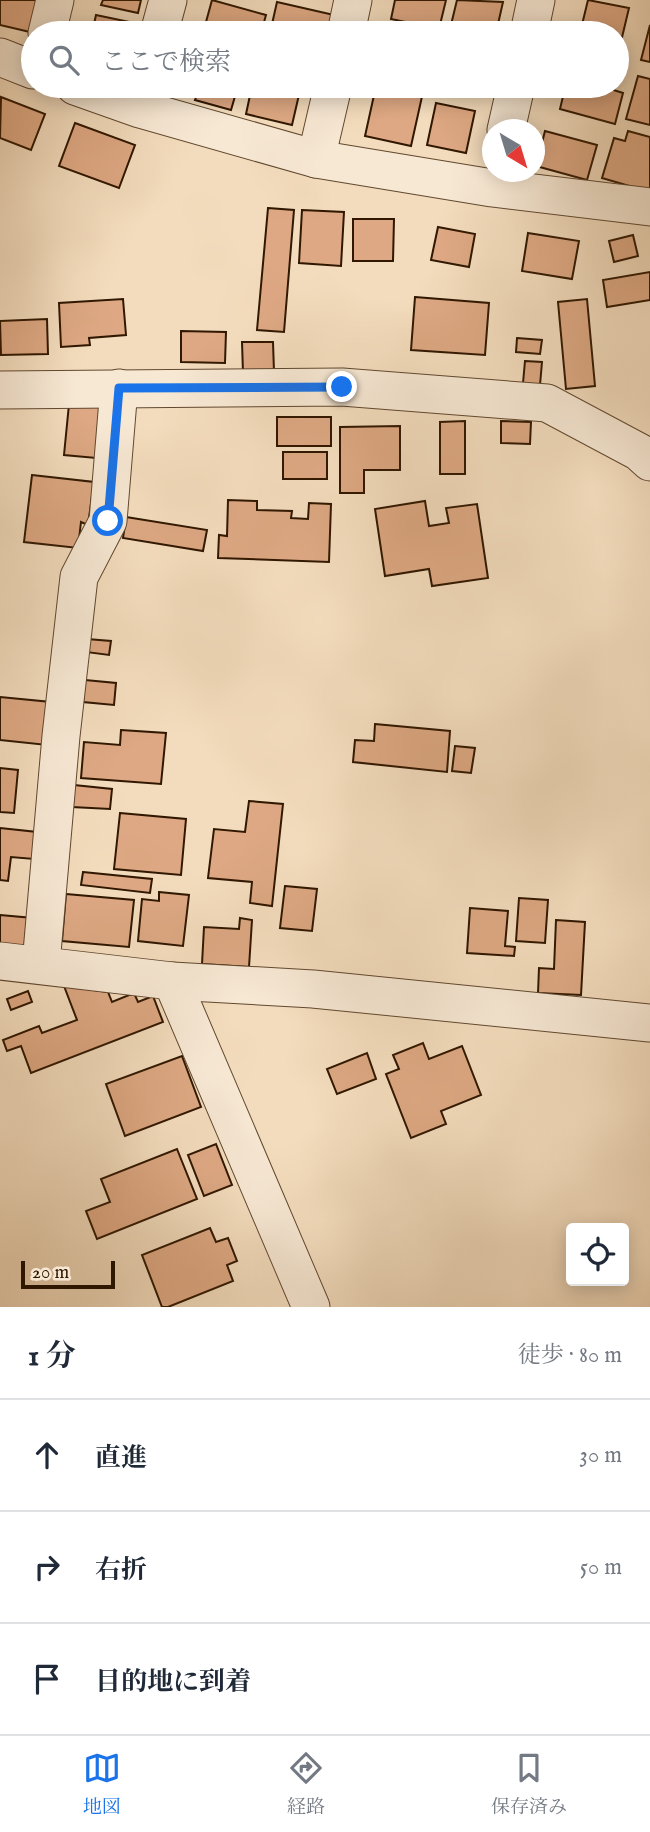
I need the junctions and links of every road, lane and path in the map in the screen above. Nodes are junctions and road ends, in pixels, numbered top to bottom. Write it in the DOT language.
graph roads {
  1 [pos="55,0"];
  2 [pos="168,0"];
  3 [pos="353,0"];
  4 [pos="536,0"];
  5 [pos="50,21"];
  6 [pos="162,21"];
  7 [pos="348,21"];
  8 [pos="531,21"];
  9 [pos="0,57"];
  10 [pos="21,66"];
  11 [pos="143,98"];
  12 [pos="330,98"];
  13 [pos="513,98"];
  14 [pos="508,119"];
  15 [pos="316,159"];
  16 [pos="482,179"];
  17 [pos="506,182"];
  18 [pos="650,207"];
  19 [pos="119,388"];
  20 [pos="0,390"];
  21 [pos="650,462"];
  22 [pos="0,961"];
  23 [pos="41,964"];
  24 [pos="172,981"];
  25 [pos="650,1023"];
  26 [pos="312,1307"];
  1 -- 5 [label="street"];
  2 -- 6 [label="street"];
  3 -- 7 [label="street"];
  4 -- 8 [label="street"];
  9 -- 10 [label="street"];
  11 -- 15 [label="street"];
  12 -- 15 [label="street"];
  13 -- 14 [label="street"];
  15 -- 16 [label="street"];
  17 -- 18 [label="street"];
  19 -- 20 [label="street"];
  19 -- 21 [label="street"];
  19 -- 23 [label="street"];
  22 -- 23 [label="street"];
  23 -- 24 [label="street"];
  24 -- 25 [label="street"];
  24 -- 26 [label="street"];
}
